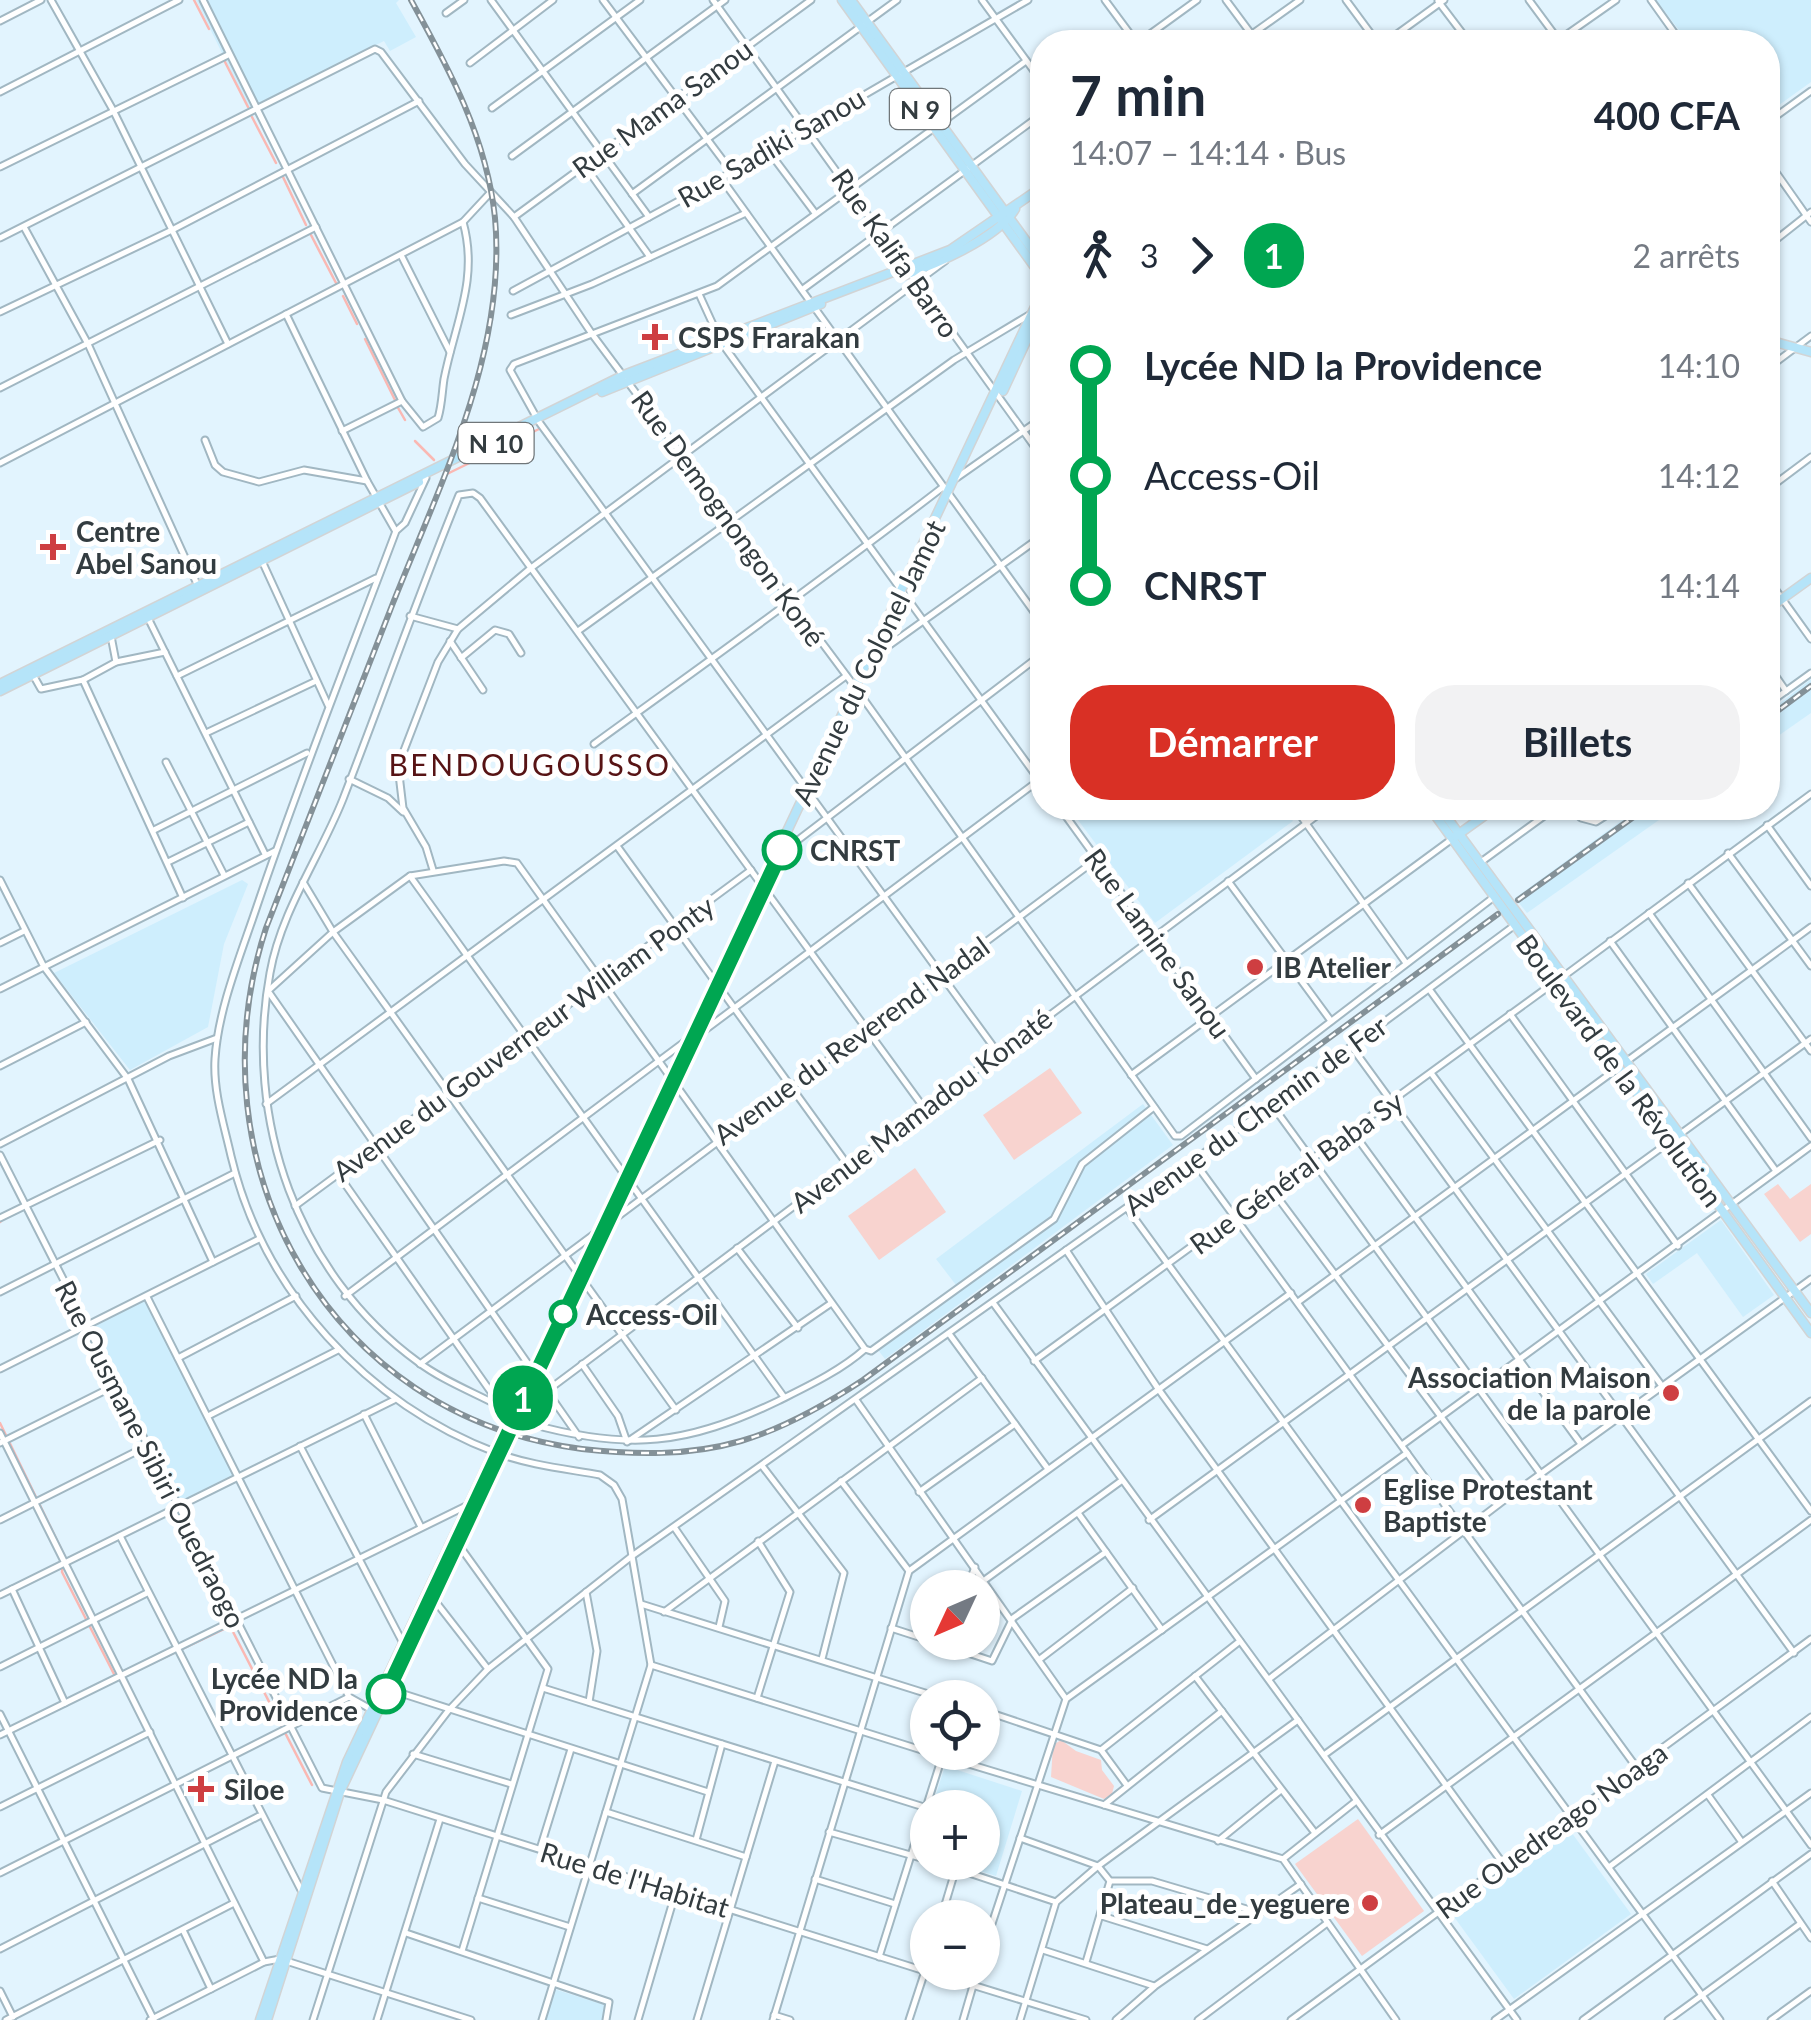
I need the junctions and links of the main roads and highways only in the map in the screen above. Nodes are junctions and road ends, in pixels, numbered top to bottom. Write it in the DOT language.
graph roads {
  1 [pos="842,0"];
  2 [pos="851,0"];
  3 [pos="864,23"];
  4 [pos="1030,197"];
  5 [pos="1007,215"];
  6 [pos="1030,246"];
  7 [pos="1030,256"];
  8 [pos="910,270"];
  9 [pos="1030,329"];
  10 [pos="1780,345"];
  11 [pos="1811,354"];
  12 [pos="538,420"];
  13 [pos="377,499"];
  14 [pos="261,557"];
  15 [pos="1811,578"];
  16 [pos="1780,600"];
  17 [pos="146,614"];
  18 [pos="0,687"];
  19 [pos="808,791"];
  20 [pos="1441,820"];
  21 [pos="1447,820"];
  22 [pos="1478,820"];
  23 [pos="1456,836"];
  24 [pos="762,885"];
  25 [pos="1560,979"];
  26 [pos="1676,1137"];
  27 [pos="1811,1313"];
  28 [pos="1811,1334"];
  29 [pos="473,1503"];
  30 [pos="429,1596"];
  31 [pos="405,1647"];
  32 [pos="374,1711"];
  33 [pos="338,1792"];
  34 [pos="283,1960"];
  35 [pos="264,2020"];
  1 -- 3 [label="main road, N 9"];
  2 -- 3 [label="main road, N 9"];
  3 -- 5 [label="main road, N 9"];
  4 -- 5 [label="main road, N 10"];
  5 -- 6 [label="main road, N 9"];
  5 -- 7 [label="main road, N 9"];
  5 -- 8 [label="main road, N 10"];
  5 -- 8 [label="main road, N 10"];
  8 -- 12 [label="main road, N 10"];
  9 -- 19 [label="main road, Avenue du Colonel Jamot"];
  10 -- 11 [label="main road"];
  12 -- 13 [label="main road, N 10"];
  12 -- 13 [label="main road, N 10"];
  13 -- 14 [label="main road, N 10"];
  14 -- 17 [label="main road, N 10"];
  14 -- 17 [label="main road, N 10"];
  15 -- 16 [label="main road"];
  17 -- 18 [label="main road, N 10"];
  19 -- 24 [label="main road, Avenue du Colonel Jamot"];
  19 -- 24 [label="main road, Avenue du Colonel Jamot"];
  20 -- 23 [label="main road, Boulevard de la Révolution"];
  21 -- 23 [label="main road, Boulevard de la Révolution"];
  22 -- 23 [label="main road"];
  23 -- 25 [label="main road, Boulevard de la Révolution"];
  23 -- 25 [label="main road, Boulevard de la Révolution"];
  24 -- 29 [label="main road, Avenue du Colonel Jamot"];
  25 -- 26 [label="main road, Boulevard de la Révolution"];
  25 -- 26 [label="main road, Boulevard de la Révolution"];
  26 -- 27 [label="main road, Boulevard de la Révolution"];
  26 -- 28 [label="main road, Boulevard de la Révolution"];
  29 -- 30 [label="main road, Avenue du Colonel Jamot"];
  29 -- 30 [label="main road, Avenue du Colonel Jamot"];
  30 -- 31 [label="main road, Avenue du Colonel Jamot"];
  31 -- 32 [label="main road, Avenue du Colonel Jamot"];
  31 -- 32 [label="main road, Avenue du Colonel Jamot"];
  32 -- 33 [label="main road, Avenue du Colonel Jamot"];
  33 -- 34 [label="main road, Avenue du Colonel Jamot"];
  33 -- 34 [label="main road, Avenue du Colonel Jamot"];
  34 -- 35 [label="main road, Avenue du Colonel Jamot"];
}
